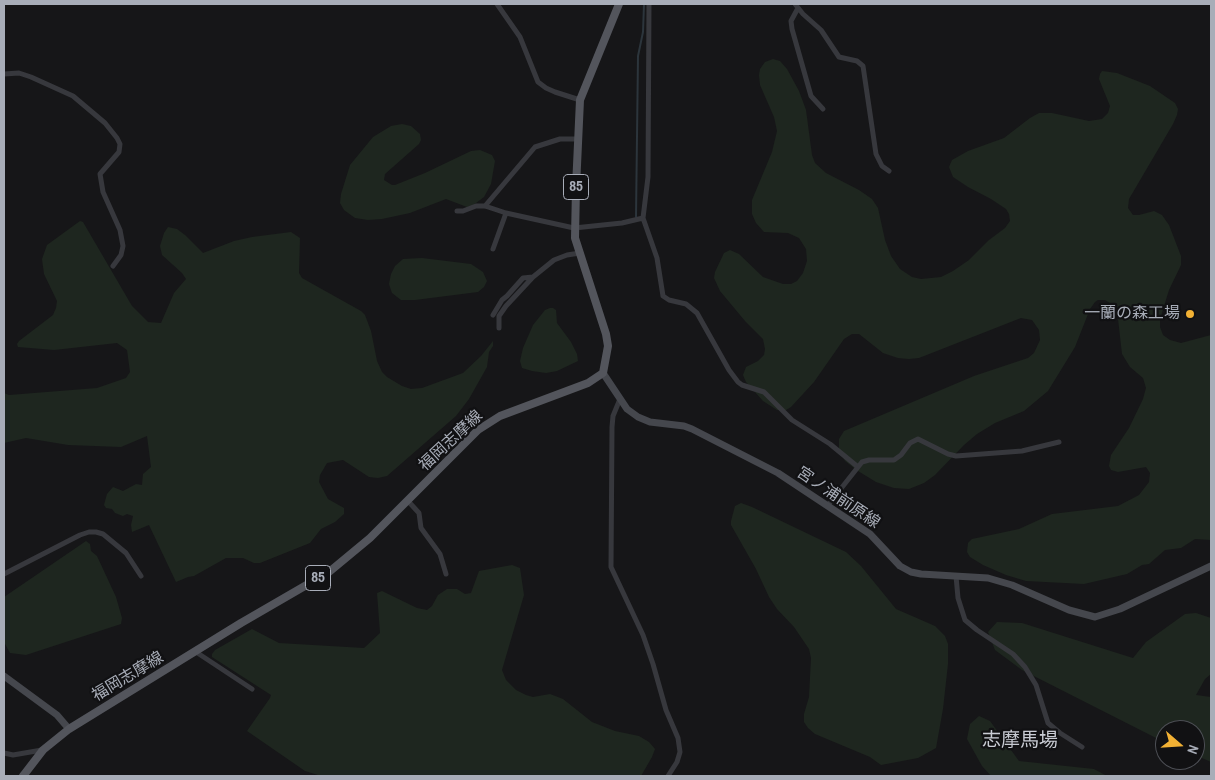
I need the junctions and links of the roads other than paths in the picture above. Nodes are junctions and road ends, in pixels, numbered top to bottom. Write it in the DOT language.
graph roads {
  1 [pos="497,4"];
  2 [pos="619,4"];
  3 [pos="649,4"];
  4 [pos="796,6"];
  5 [pos="4,74"];
  6 [pos="580,100"];
  7 [pos="823,109"];
  8 [pos="579,139"];
  9 [pos="889,171"];
  10 [pos="485,206"];
  11 [pos="457,211"];
  12 [pos="506,213"];
  13 [pos="643,218"];
  14 [pos="574,228"];
  15 [pos="493,249"];
  16 [pos="580,254"];
  17 [pos="113,266"];
  18 [pos="533,277"];
  19 [pos="493,315"];
  20 [pos="499,328"];
  21 [pos="604,373"];
  22 [pos="620,399"];
  23 [pos="1059,442"];
  24 [pos="858,467"];
  25 [pos="408,501"];
  26 [pos="828,505"];
  27 [pos="1211,566"];
  28 [pos="4,574"];
  29 [pos="446,574"];
  30 [pos="141,576"];
  31 [pos="956,576"];
  32 [pos="196,652"];
  33 [pos="4,676"];
  34 [pos="252,689"];
  35 [pos="69,729"];
  36 [pos="1082,747"];
  37 [pos="43,750"];
  38 [pos="4,753"];
  39 [pos="23,776"];
  40 [pos="668,776"];
  1 -- 6 [label="street"];
  2 -- 6 [label="main road, 85"];
  3 -- 13 [label="street"];
  4 -- 7 [label="street"];
  4 -- 9 [label="street"];
  5 -- 17 [label="street"];
  6 -- 8 [label="main road, 85"];
  8 -- 10 [label="street"];
  8 -- 14 [label="main road, 85"];
  10 -- 11 [label="street"];
  10 -- 12 [label="street"];
  12 -- 14 [label="street"];
  12 -- 15 [label="street"];
  13 -- 14 [label="street"];
  13 -- 24 [label="street"];
  14 -- 16 [label="main road, 85"];
  16 -- 18 [label="street"];
  16 -- 21 [label="main road, 85"];
  18 -- 19 [label="street"];
  18 -- 20 [label="street"];
  21 -- 22 [label="main road, 宮ノ浦前原線"];
  21 -- 25 [label="main road, 福岡志摩線 / 85"];
  22 -- 26 [label="main road, 宮ノ浦前原線"];
  22 -- 40 [label="street"];
  23 -- 24 [label="street"];
  24 -- 26 [label="street"];
  25 -- 29 [label="street"];
  25 -- 32 [label="main road, 福岡志摩線 / 85"];
  26 -- 31 [label="main road, 宮ノ浦前原線"];
  27 -- 31 [label="main road, 宮ノ浦前原線"];
  28 -- 30 [label="street"];
  31 -- 36 [label="street"];
  32 -- 34 [label="street"];
  32 -- 35 [label="main road, 福岡志摩線 / 85"];
  33 -- 35 [label="main road"];
  35 -- 37 [label="main road, 福岡志摩線 / 85"];
  37 -- 38 [label="street"];
  37 -- 39 [label="main road, 福岡志摩線 / 85"];
}
